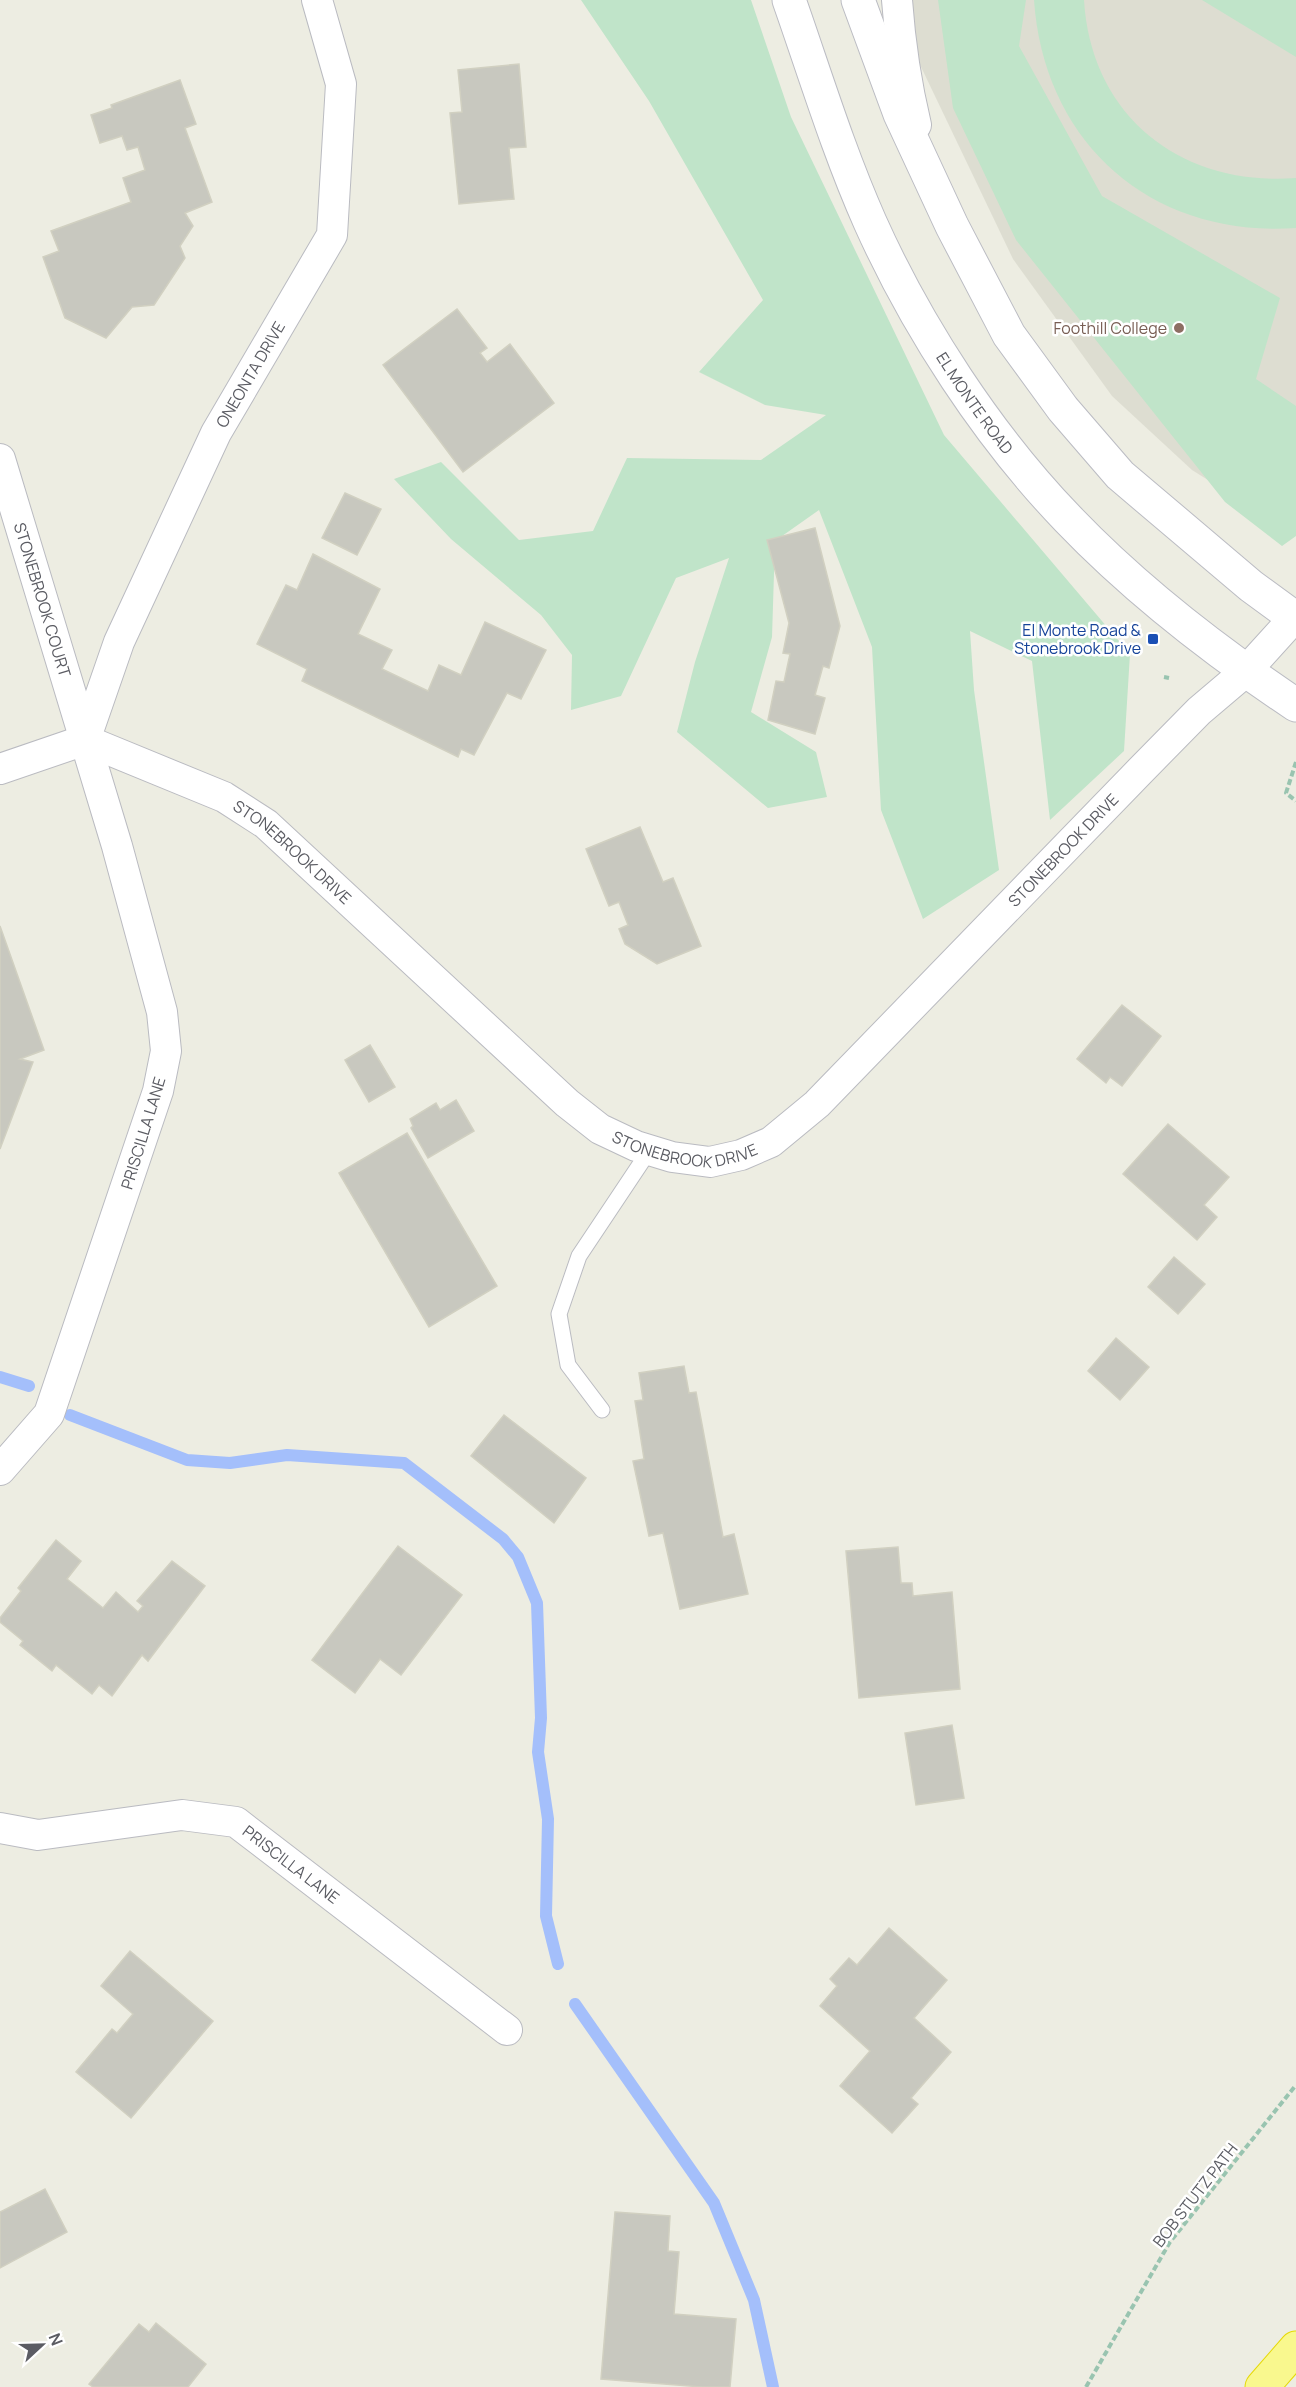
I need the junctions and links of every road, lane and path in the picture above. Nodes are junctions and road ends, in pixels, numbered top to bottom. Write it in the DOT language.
graph roads {
  1 [pos="317,0"];
  2 [pos="789,0"];
  3 [pos="858,0"];
  4 [pos="897,0"];
  5 [pos="952,226"];
  6 [pos="0,459"];
  7 [pos="1295,619"];
  8 [pos="1245,672"];
  9 [pos="1296,705"];
  10 [pos="85,740"];
  11 [pos="1296,762"];
  12 [pos="0,769"];
  13 [pos="1296,801"];
  14 [pos="649,1150"];
  15 [pos="602,1410"];
  16 [pos="0,1470"];
  17 [pos="0,1828"];
  18 [pos="507,2030"];
  19 [pos="1296,2085"];
  20 [pos="1296,2348"];
  21 [pos="1086,2387"];
  22 [pos="1262,2387"];
  1 -- 10 [label="street, ONEONTA DRIVE"];
  2 -- 8 [label="street, EL MONTE ROAD"];
  3 -- 5 [label="street"];
  4 -- 5 [label="street"];
  5 -- 7 [label="street"];
  6 -- 10 [label="street, STONEBROOK COURT"];
  7 -- 8 [label="street, STONEBROOK DRIVE"];
  8 -- 9 [label="street, EL MONTE ROAD"];
  8 -- 14 [label="street, STONEBROOK DRIVE"];
  10 -- 12 [label="street"];
  10 -- 14 [label="street, STONEBROOK DRIVE"];
  10 -- 16 [label="street, PRISCILLA LANE"];
  11 -- 13 [label="path"];
  14 -- 15 [label="lane"];
  17 -- 18 [label="street, PRISCILLA LANE"];
  19 -- 21 [label="path, BOB STUTZ PATH"];
  20 -- 22 [label="highway"];
}
